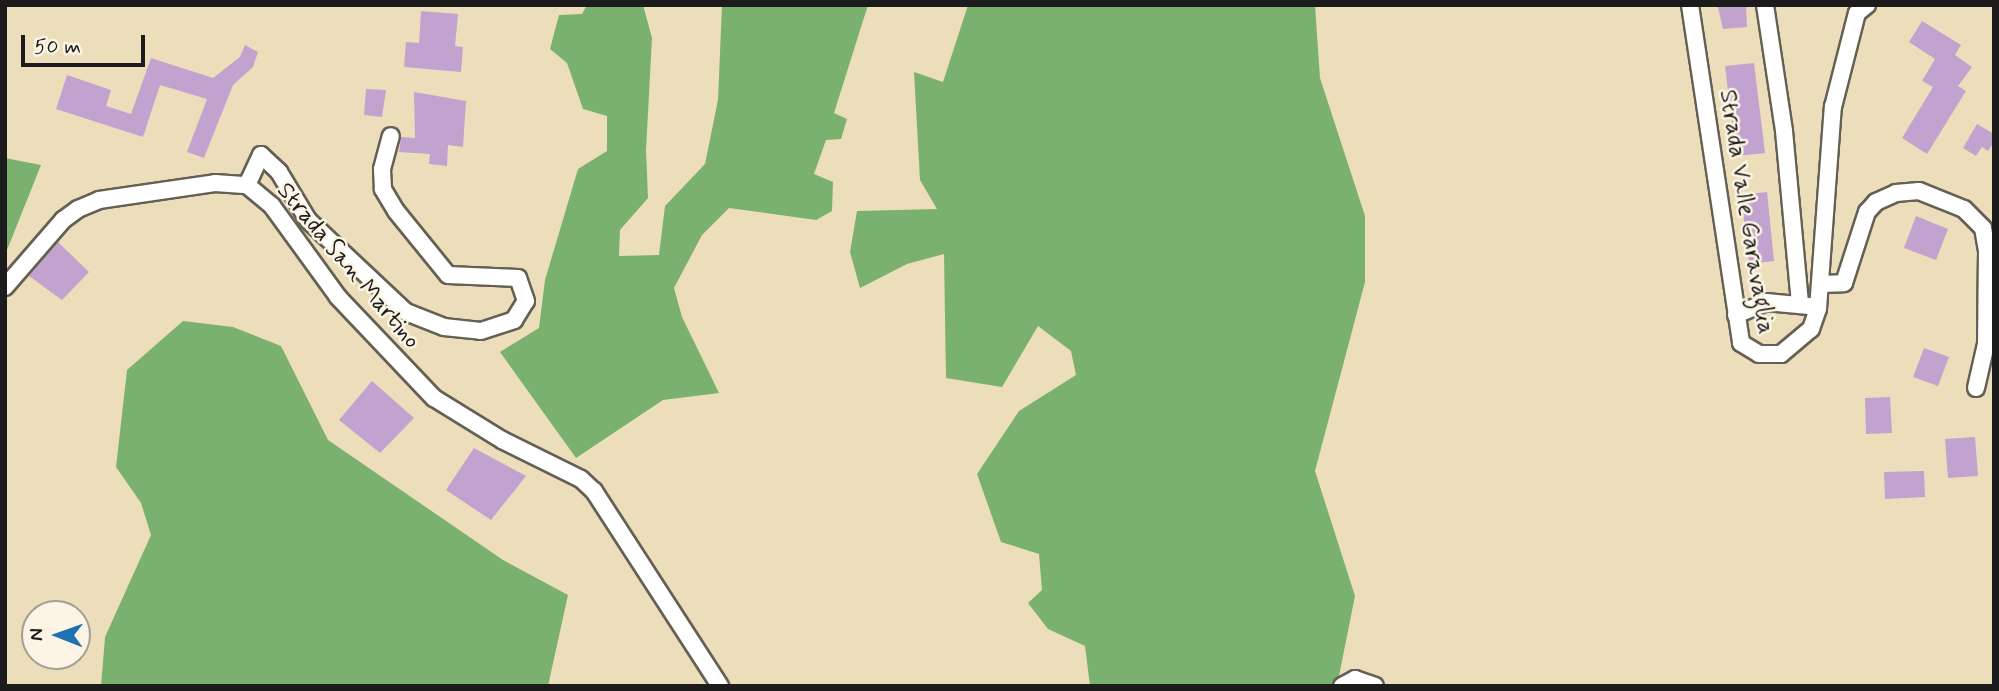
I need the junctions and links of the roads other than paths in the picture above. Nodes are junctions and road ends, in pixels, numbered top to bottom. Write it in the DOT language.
graph roads {
  1 [pos="1690,5"];
  2 [pos="1765,5"];
  3 [pos="1867,5"];
  4 [pos="391,136"];
  5 [pos="247,185"];
  6 [pos="1820,285"];
  7 [pos="5,287"];
  8 [pos="1800,302"];
  9 [pos="1818,309"];
  10 [pos="1736,315"];
  11 [pos="1976,388"];
  12 [pos="720,686"];
  13 [pos="1342,686"];
  14 [pos="1375,686"];
  1 -- 10 [label="street, Strada Valle Garavaglia"];
  2 -- 8 [label="street"];
  3 -- 6 [label="street, Strada Valle Garavaglia"];
  4 -- 5 [label="street"];
  5 -- 7 [label="street, Strada San Martino"];
  5 -- 12 [label="street, Strada San Martino"];
  6 -- 9 [label="street, Strada Valle Garavaglia"];
  6 -- 11 [label="street"];
  8 -- 9 [label="street"];
  8 -- 10 [label="street"];
  9 -- 10 [label="street, Strada Valle Garavaglia"];
  13 -- 14 [label="street"];
}
